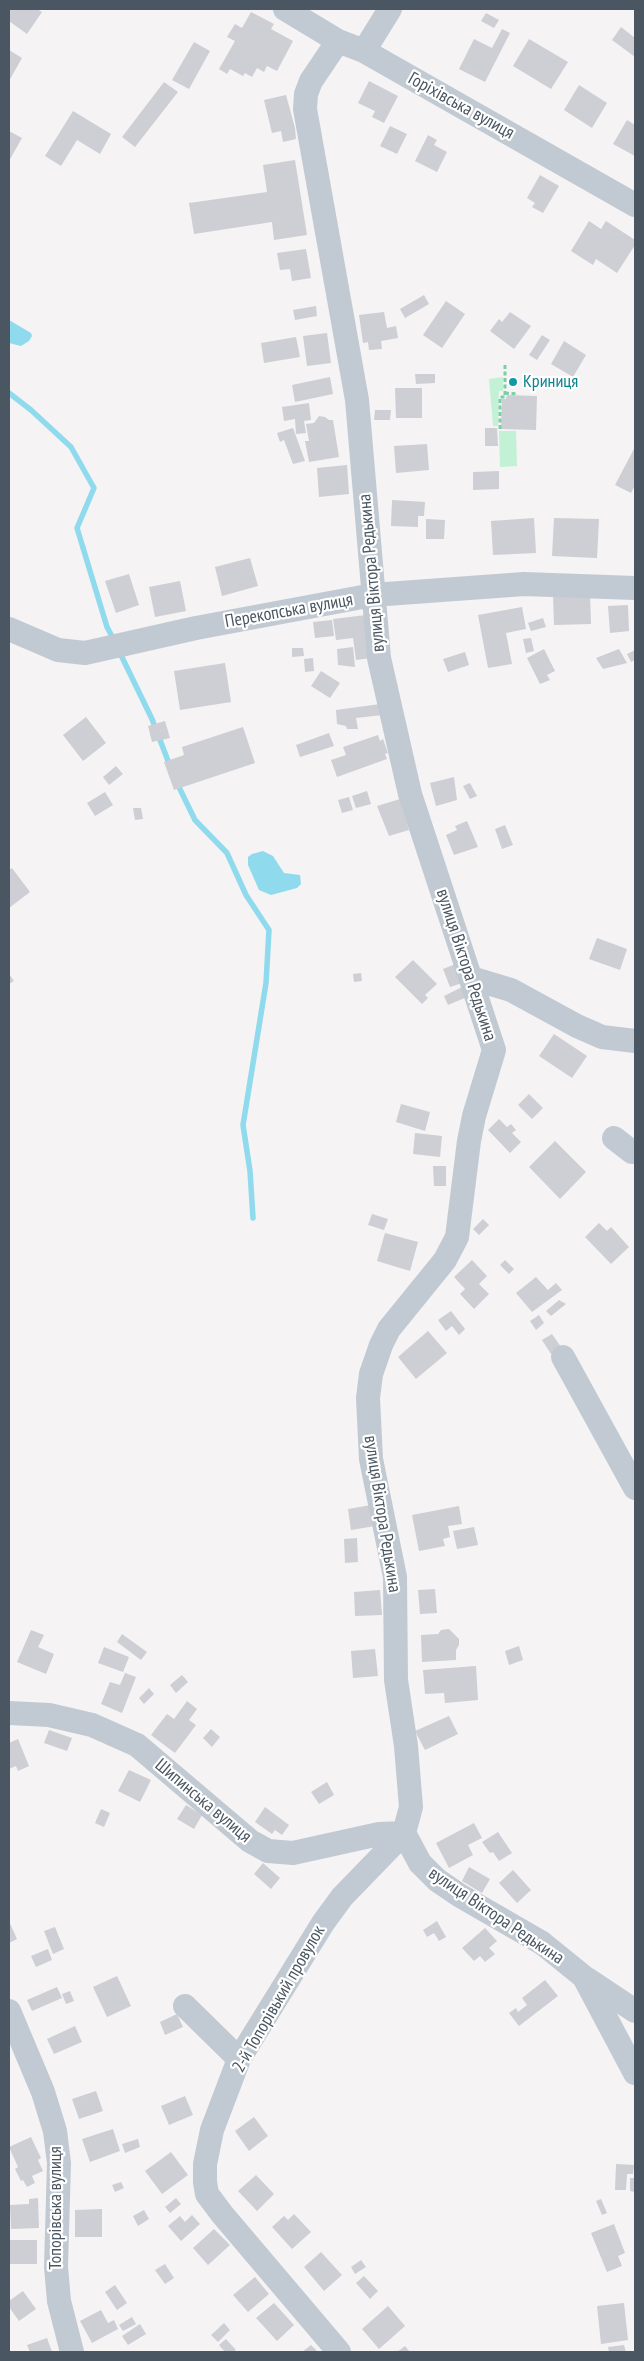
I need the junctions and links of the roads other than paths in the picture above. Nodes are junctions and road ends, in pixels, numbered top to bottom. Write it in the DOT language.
graph roads {
  1 [pos="285,9"];
  2 [pos="390,9"];
  3 [pos="338,41"];
  4 [pos="364,51"];
  5 [pos="635,205"];
  6 [pos="635,588"];
  7 [pos="373,596"];
  8 [pos="9,629"];
  9 [pos="471,978"];
  10 [pos="635,1041"];
  11 [pos="563,1357"];
  12 [pos="635,1488"];
  13 [pos="9,1713"];
  14 [pos="404,1833"];
  15 [pos="584,1977"];
  16 [pos="185,2006"];
  17 [pos="9,2011"];
  18 [pos="635,2011"];
  19 [pos="239,2059"];
  20 [pos="635,2073"];
  21 [pos="72,2352"];
  22 [pos="339,2352"];
  1 -- 3 [label="street, Горіхівська вулиця"];
  2 -- 4 [label="street"];
  3 -- 4 [label="street, Горіхівська вулиця"];
  3 -- 7 [label="street, вулиця Віктора Редькина"];
  4 -- 5 [label="street, Горіхівська вулиця"];
  6 -- 7 [label="street, Перекопська вулиця"];
  7 -- 8 [label="street, Перекопська вулиця"];
  7 -- 9 [label="street, вулиця Віктора Редькина"];
  9 -- 10 [label="street"];
  9 -- 14 [label="street, вулиця Віктора Редькина"];
  11 -- 12 [label="street"];
  13 -- 14 [label="street, Шипинська вулиця"];
  14 -- 15 [label="street, вулиця Віктора Редькина"];
  14 -- 19 [label="street, 2-й Топорівький провулок"];
  15 -- 18 [label="street"];
  15 -- 20 [label="street, вулиця Віктора Редькина"];
  16 -- 19 [label="street"];
  17 -- 21 [label="street, Топорівська вулиця"];
  19 -- 22 [label="street, 2-й Топорівький провулок"];
}
